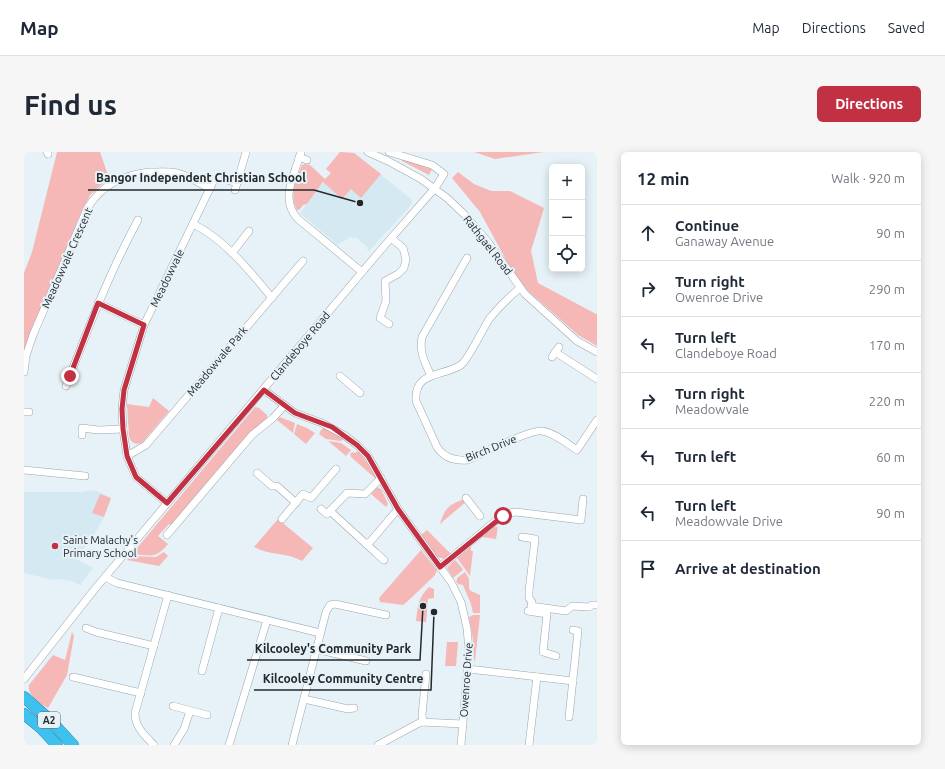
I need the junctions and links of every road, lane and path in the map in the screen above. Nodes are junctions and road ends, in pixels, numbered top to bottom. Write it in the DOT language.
graph roads {
  1 [pos="246,152"];
  2 [pos="368,152"];
  3 [pos="389,152"];
  4 [pos="300,155"];
  5 [pos="308,160"];
  6 [pos="227,180"];
  7 [pos="212,186"];
  8 [pos="435,188"];
  9 [pos="138,220"];
  10 [pos="193,224"];
  11 [pos="249,232"];
  12 [pos="392,238"];
  13 [pos="232,253"];
  14 [pos="303,261"];
  15 [pos="462,261"];
  16 [pos="362,272"];
  17 [pos="520,288"];
  18 [pos="272,298"];
  19 [pos="98,303"];
  20 [pos="389,324"];
  21 [pos="144,325"];
  22 [pos="555,352"];
  23 [pos="597,352"];
  24 [pos="24,372"];
  25 [pos="340,376"];
  26 [pos="431,376"];
  27 [pos="597,379"];
  28 [pos="69,383"];
  29 [pos="264,390"];
  30 [pos="360,394"];
  31 [pos="284,406"];
  32 [pos="597,420"];
  33 [pos="123,429"];
  34 [pos="82,435"];
  35 [pos="127,456"];
  36 [pos="336,468"];
  37 [pos="24,470"];
  38 [pos="257,475"];
  39 [pos="84,476"];
  40 [pos="381,478"];
  41 [pos="466,498"];
  42 [pos="583,500"];
  43 [pos="167,503"];
  44 [pos="296,503"];
  45 [pos="321,509"];
  46 [pos="398,509"];
  47 [pos="330,511"];
  48 [pos="480,516"];
  49 [pos="282,519"];
  50 [pos="167,535"];
  51 [pos="522,538"];
  52 [pos="366,544"];
  53 [pos="384,560"];
  54 [pos="440,567"];
  55 [pos="105,577"];
  56 [pos="168,595"];
  57 [pos="596,605"];
  58 [pos="219,608"];
  59 [pos="528,611"];
  60 [pos="386,616"];
  61 [pos="266,620"];
  62 [pos="86,628"];
  63 [pos="573,630"];
  64 [pos="320,633"];
  65 [pos="154,646"];
  66 [pos="316,649"];
  67 [pos="556,656"];
  68 [pos="366,661"];
  69 [pos="468,669"];
  70 [pos="202,671"];
  71 [pos="426,674"];
  72 [pos="73,677"];
  73 [pos="537,677"];
  74 [pos="24,679"];
  75 [pos="573,681"];
  76 [pos="141,693"];
  77 [pos="24,697"];
  78 [pos="304,699"];
  79 [pos="24,706"];
  80 [pos="173,706"];
  81 [pos="354,708"];
  82 [pos="190,711"];
  83 [pos="24,714"];
  84 [pos="207,715"];
  85 [pos="569,717"];
  86 [pos="423,722"];
  87 [pos="463,724"];
  88 [pos="57,745"];
  89 [pos="64,745"];
  90 [pos="73,745"];
  91 [pos="154,745"];
  92 [pos="174,745"];
  93 [pos="230,745"];
  94 [pos="292,745"];
  95 [pos="378,745"];
  96 [pos="461,745"];
  97 [pos="529,745"];
  1 -- 6 [label="street"];
  2 -- 8 [label="street, Rathgael Road"];
  3 -- 8 [label="street, Clandeboye Road"];
  4 -- 5 [label="street"];
  4 -- 16 [label="street"];
  7 -- 10 [label="street, Meadowvale"];
  7 -- 24 [label="street, Meadowvale Crescent"];
  8 -- 12 [label="street, Clandeboye Road"];
  8 -- 17 [label="street, Rathgael Road"];
  9 -- 19 [label="street"];
  10 -- 13 [label="street"];
  10 -- 21 [label="street, Meadowvale"];
  11 -- 13 [label="street"];
  12 -- 16 [label="street, Clandeboye Road"];
  12 -- 20 [label="street"];
  13 -- 18 [label="street"];
  14 -- 18 [label="street, Meadowvale Park"];
  15 -- 26 [label="street"];
  16 -- 29 [label="street, Clandeboye Road"];
  17 -- 23 [label="street, Rathgael Road"];
  17 -- 26 [label="street, Birch Drive"];
  18 -- 35 [label="street, Meadowvale Park"];
  19 -- 21 [label="street"];
  19 -- 28 [label="street"];
  21 -- 33 [label="street, Meadowvale"];
  22 -- 27 [label="street"];
  25 -- 30 [label="street"];
  26 -- 32 [label="street, Birch Drive"];
  29 -- 31 [label="street, Owenroe Drive"];
  29 -- 43 [label="street, Clandeboye Road"];
  31 -- 40 [label="street, Owenroe Drive"];
  31 -- 50 [label="street"];
  33 -- 34 [label="street"];
  33 -- 35 [label="street, Meadowvale"];
  35 -- 43 [label="street, Meadowvale"];
  36 -- 44 [label="street"];
  37 -- 39 [label="street"];
  38 -- 44 [label="street"];
  40 -- 46 [label="street, Owenroe Drive"];
  40 -- 47 [label="street"];
  41 -- 48 [label="street"];
  42 -- 54 [label="street"];
  43 -- 55 [label="street, Clandeboye Road"];
  44 -- 49 [label="street"];
  45 -- 47 [label="street"];
  46 -- 52 [label="street"];
  46 -- 54 [label="street, Owenroe Drive"];
  47 -- 52 [label="street"];
  51 -- 57 [label="street"];
  52 -- 53 [label="street"];
  54 -- 69 [label="street, Owenroe Drive"];
  55 -- 56 [label="street"];
  55 -- 74 [label="street, Clandeboye Road"];
  56 -- 58 [label="street"];
  56 -- 65 [label="street"];
  58 -- 61 [label="street"];
  58 -- 70 [label="street"];
  59 -- 67 [label="street"];
  60 -- 64 [label="street"];
  61 -- 64 [label="street"];
  61 -- 93 [label="street"];
  62 -- 65 [label="street"];
  63 -- 75 [label="street"];
  64 -- 66 [label="street"];
  65 -- 76 [label="street"];
  66 -- 68 [label="street"];
  66 -- 78 [label="street"];
  69 -- 73 [label="street"];
  69 -- 87 [label="street, Owenroe Drive"];
  71 -- 86 [label="street"];
  72 -- 76 [label="street"];
  73 -- 75 [label="street"];
  73 -- 97 [label="street"];
  75 -- 85 [label="street"];
  76 -- 91 [label="street"];
  77 -- 90 [label="highway, A2"];
  78 -- 81 [label="street"];
  78 -- 94 [label="street"];
  79 -- 89 [label="highway"];
  80 -- 82 [label="street"];
  82 -- 84 [label="street"];
  82 -- 92 [label="street"];
  83 -- 88 [label="highway, A2"];
  86 -- 87 [label="street"];
  86 -- 95 [label="street"];
  87 -- 96 [label="street, Owenroe Drive"];
}
